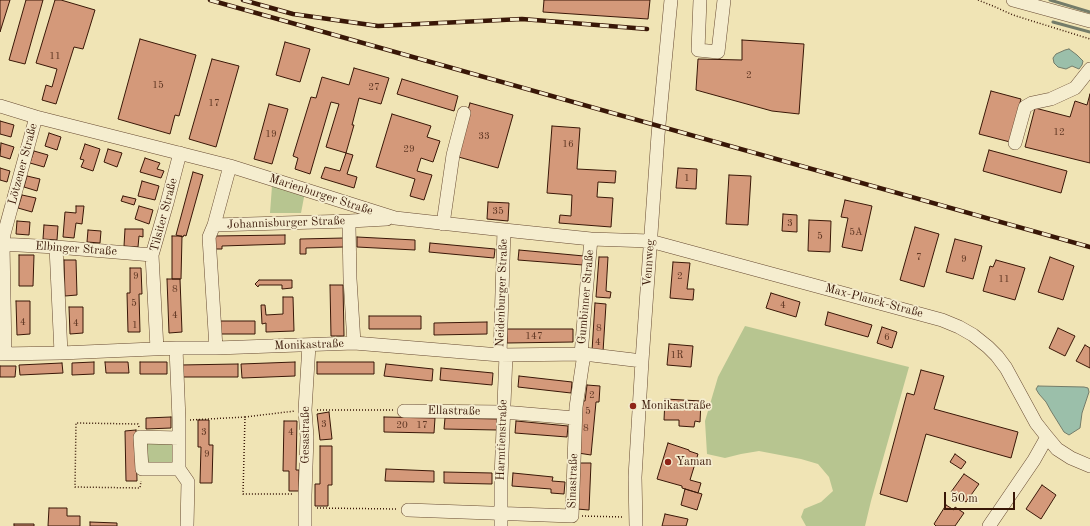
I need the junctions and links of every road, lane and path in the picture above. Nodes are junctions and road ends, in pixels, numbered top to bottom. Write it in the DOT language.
graph roads {
  1 [pos="671,0"];
  2 [pos="700,0"];
  3 [pos="724,0"];
  4 [pos="978,0"];
  5 [pos="1013,0"];
  6 [pos="1090,21"];
  7 [pos="1090,39"];
  8 [pos="1090,70"];
  9 [pos="0,106"];
  10 [pos="464,113"];
  11 [pos="36,117"];
  12 [pos="1015,143"];
  13 [pos="180,153"];
  14 [pos="230,166"];
  15 [pos="395,218"];
  16 [pos="350,221"];
  17 [pos="444,224"];
  18 [pos="214,225"];
  19 [pos="504,230"];
  20 [pos="591,239"];
  21 [pos="650,241"];
  22 [pos="1,244"];
  23 [pos="56,246"];
  24 [pos="152,255"];
  25 [pos="354,343"];
  26 [pos="309,345"];
  27 [pos="176,348"];
  28 [pos="216,348"];
  29 [pos="157,349"];
  30 [pos="61,353"];
  31 [pos="2,354"];
  32 [pos="503,355"];
  33 [pos="583,355"];
  34 [pos="642,361"];
  35 [pos="305,410"];
  36 [pos="404,411"];
  37 [pos="503,412"];
  38 [pos="245,417"];
  39 [pos="575,418"];
  40 [pos="179,420"];
  41 [pos="140,437"];
  42 [pos="1047,437"];
  43 [pos="179,438"];
  44 [pos="1090,466"];
  45 [pos="142,469"];
  46 [pos="179,469"];
  47 [pos="305,495"];
  48 [pos="305,508"];
  49 [pos="408,510"];
  50 [pos="572,516"];
  51 [pos="501,520"];
  52 [pos="636,522"];
  53 [pos="187,526"];
  54 [pos="305,526"];
  55 [pos="989,526"];
  1 -- 21 [label="street, Vennweg"];
  2 -- 3 [label="street"];
  4 -- 7 [label="path"];
  5 -- 6 [label="street"];
  8 -- 12 [label="street"];
  9 -- 11 [label="street, Marienburger Straße"];
  10 -- 17 [label="street"];
  11 -- 13 [label="street, Marienburger Straße"];
  11 -- 22 [label="street, Lötzener Straße"];
  13 -- 14 [label="street, Marienburger Straße"];
  13 -- 24 [label="street, Tilsiter Straße"];
  14 -- 15 [label="street, Marienburger Straße"];
  14 -- 18 [label="street, Johannisburger Straße"];
  15 -- 16 [label="street, Johannisburger Straße"];
  15 -- 17 [label="street, Marienburger Straße"];
  16 -- 18 [label="street, Johannisburger Straße"];
  16 -- 25 [label="street"];
  17 -- 19 [label="street, Marienburger Straße"];
  18 -- 28 [label="street"];
  19 -- 20 [label="street, Marienburger Straße"];
  19 -- 32 [label="street, Neidenburger Straße"];
  20 -- 21 [label="street, Marienburger Straße"];
  20 -- 33 [label="street, Gumbinner Straße"];
  21 -- 34 [label="street, Vennweg"];
  21 -- 42 [label="street, Max-Planck-Straße"];
  22 -- 23 [label="street, Elbinger Straße"];
  22 -- 31 [label="street, Lötzener Straße"];
  23 -- 24 [label="street, Elbinger Straße"];
  23 -- 30 [label="street"];
  24 -- 29 [label="street, Tilsiter Straße"];
  25 -- 26 [label="street, Monikastraße"];
  25 -- 32 [label="street, Monikastraße"];
  26 -- 28 [label="street, Monikastraße"];
  26 -- 35 [label="street, Gesastraße"];
  27 -- 28 [label="street, Monikastraße"];
  27 -- 29 [label="street, Monikastraße"];
  27 -- 40 [label="street"];
  29 -- 30 [label="street, Monikastraße"];
  30 -- 31 [label="street, Monikastraße"];
  32 -- 33 [label="street, Monikastraße"];
  32 -- 37 [label="street, Harmtienstraße"];
  33 -- 34 [label="street, Monikastraße"];
  33 -- 39 [label="street, Sinastraße"];
  34 -- 52 [label="street, Vennweg"];
  35 -- 36 [label="path"];
  35 -- 38 [label="path"];
  35 -- 47 [label="street, Gesastraße"];
  36 -- 37 [label="street, Ellastraße"];
  37 -- 39 [label="street, Ellastraße"];
  37 -- 51 [label="street, Harmtienstraße"];
  38 -- 40 [label="path"];
  38 -- 47 [label="path"];
  39 -- 50 [label="street, Sinastraße"];
  40 -- 43 [label="street"];
  41 -- 43 [label="street"];
  41 -- 45 [label="street"];
  41 -- 45 [label="path"];
  42 -- 44 [label="street, Max-Planck-Straße"];
  42 -- 55 [label="street"];
  43 -- 46 [label="street"];
  45 -- 46 [label="street"];
  46 -- 53 [label="street"];
  47 -- 48 [label="street, Gesastraße"];
  48 -- 49 [label="path"];
  48 -- 54 [label="street, Gesastraße"];
  49 -- 51 [label="street, Sinastraße"];
  50 -- 51 [label="street, Sinastraße"];
  50 -- 52 [label="path"];
}
